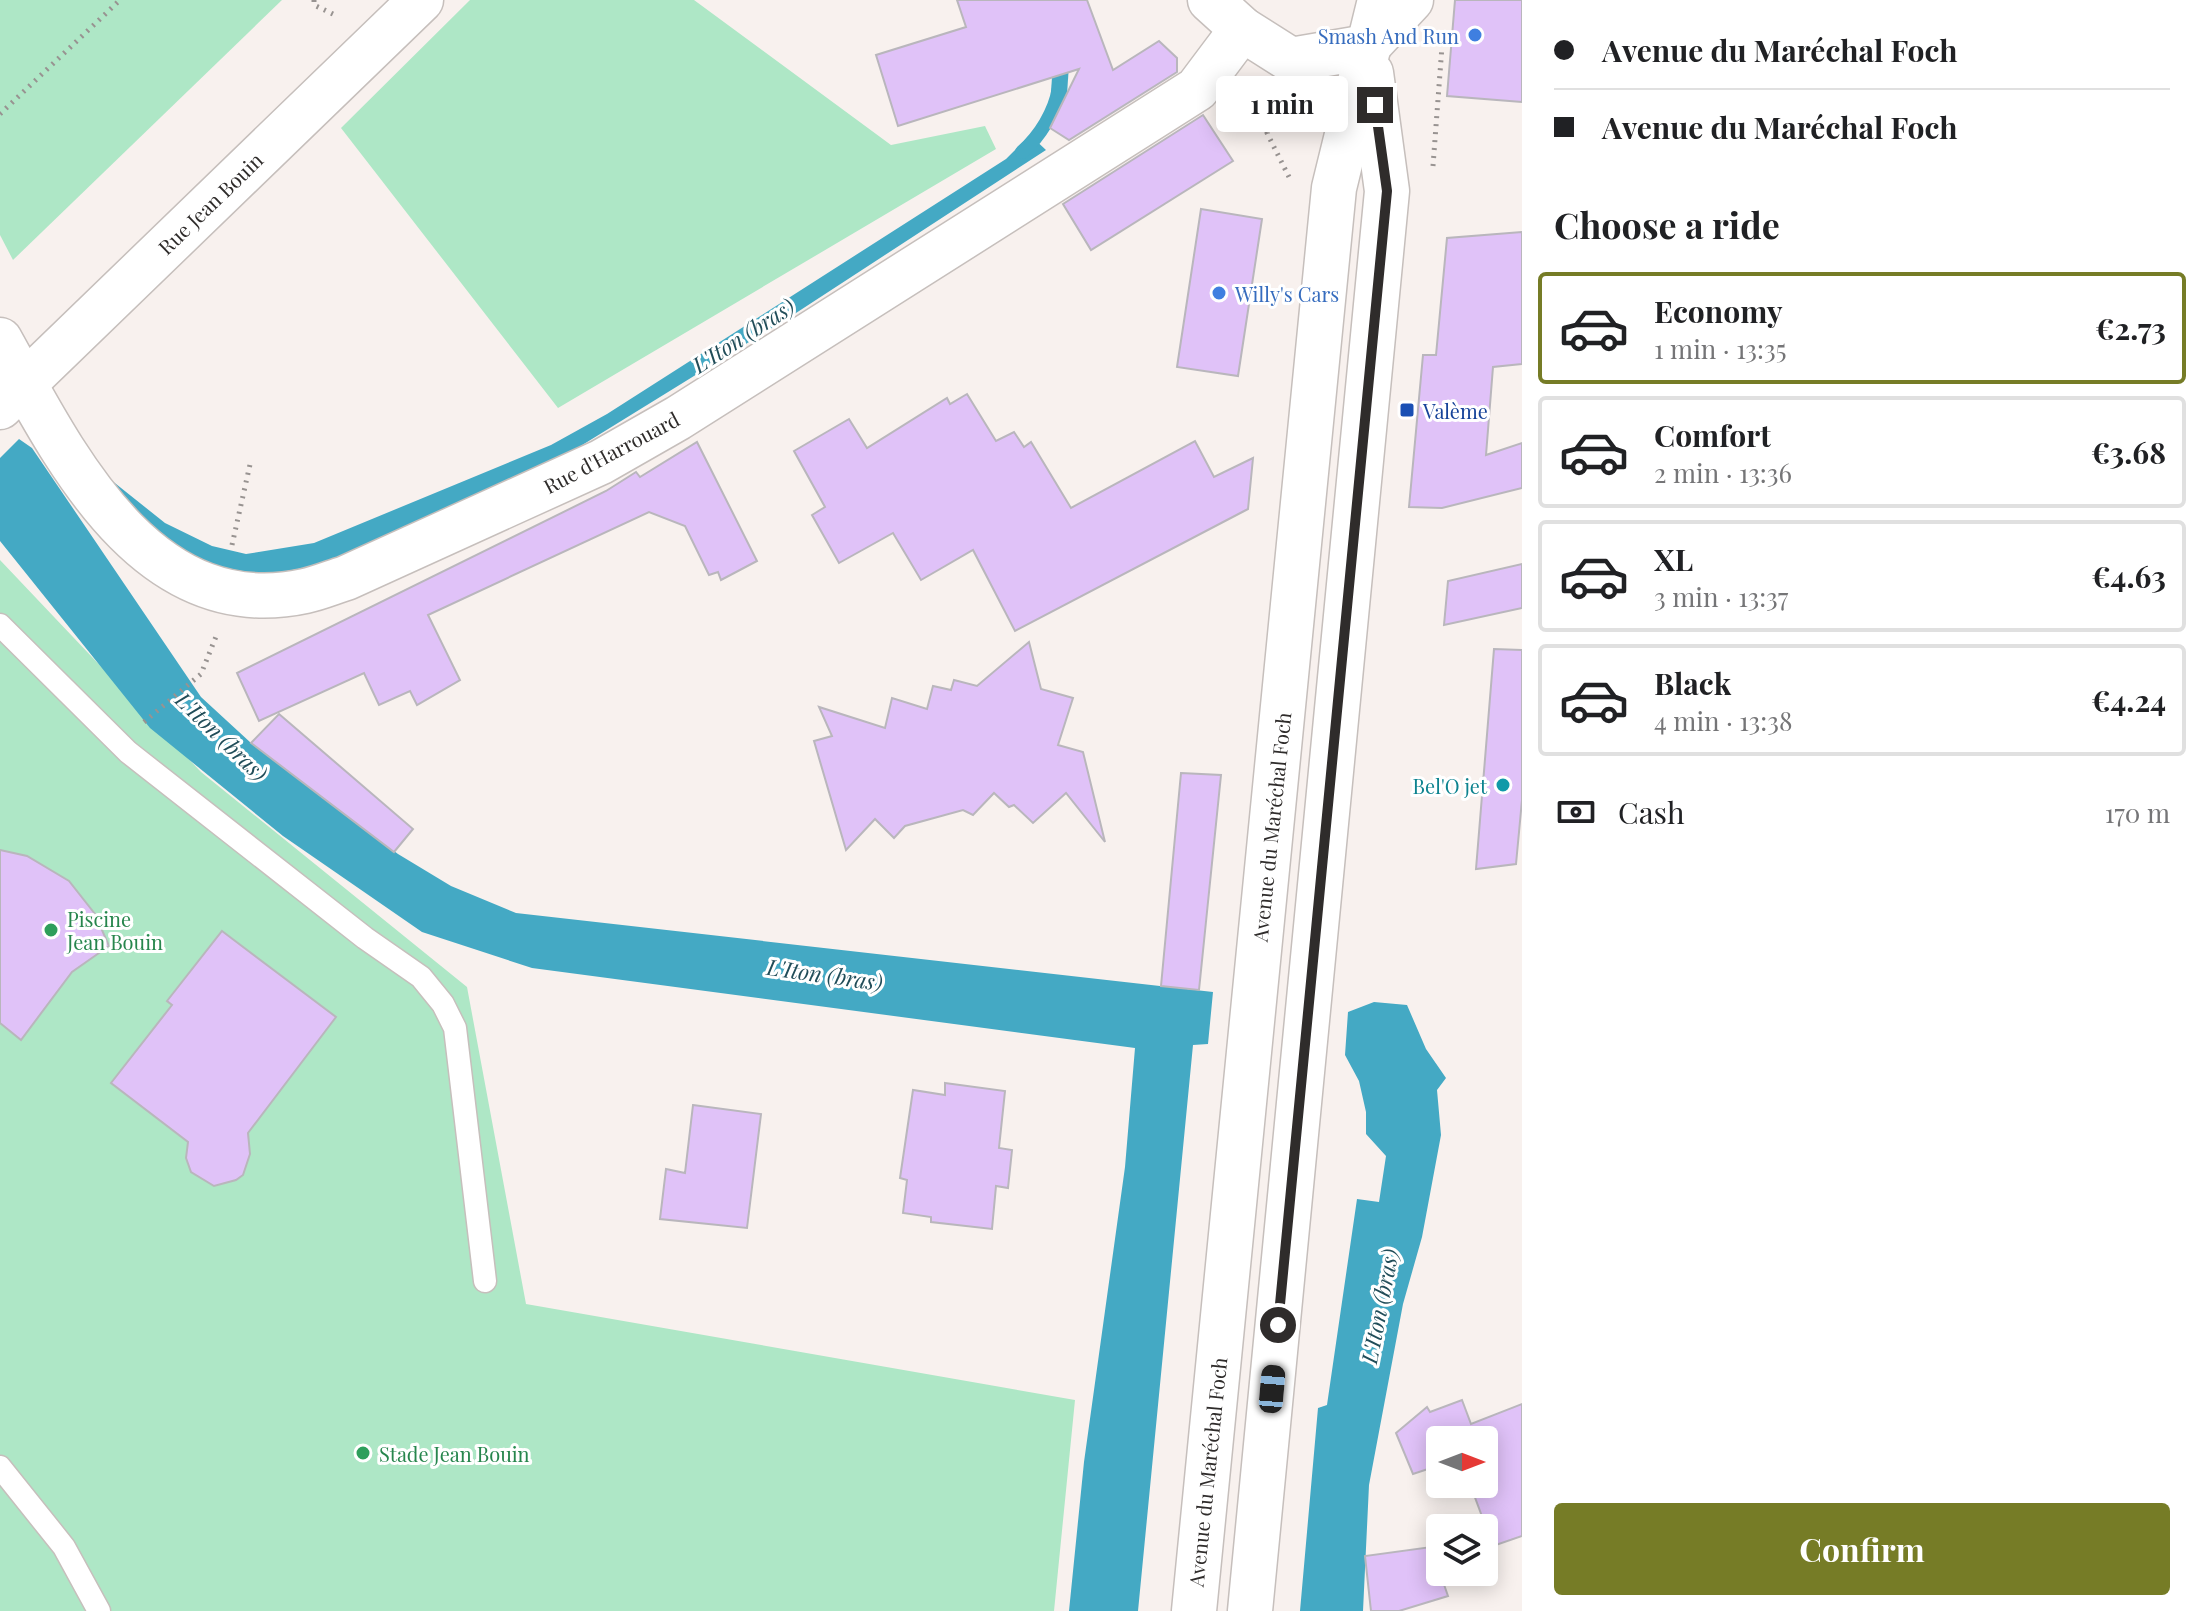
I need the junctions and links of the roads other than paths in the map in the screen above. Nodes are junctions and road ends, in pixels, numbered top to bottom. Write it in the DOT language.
graph roads {
  1 [pos="421,0"];
  2 [pos="1210,0"];
  3 [pos="1367,0"];
  4 [pos="1380,0"];
  5 [pos="1411,0"];
  6 [pos="1242,29"];
  7 [pos="1367,47"];
  8 [pos="0,340"];
  9 [pos="8,398"];
  10 [pos="0,625"];
  11 [pos="485,1281"];
  12 [pos="0,1467"];
  13 [pos="99,1611"];
  14 [pos="1194,1611"];
  15 [pos="1250,1611"];
  1 -- 9 [label="main road, Rue Jean Bouin"];
  2 -- 6 [label="main road"];
  3 -- 7 [label="main road, Avenue du Maréchal Foch"];
  4 -- 7 [label="main road, Avenue du Maréchal Foch"];
  5 -- 7 [label="main road"];
  6 -- 7 [label="main road"];
  6 -- 9 [label="main road, Rue d'Harrouard"];
  7 -- 14 [label="main road, Avenue du Maréchal Foch"];
  7 -- 15 [label="main road, Avenue du Maréchal Foch"];
  8 -- 9 [label="main road, Rue d'Harrouard"];
  10 -- 11 [label="lane"];
  12 -- 13 [label="lane"];
}
